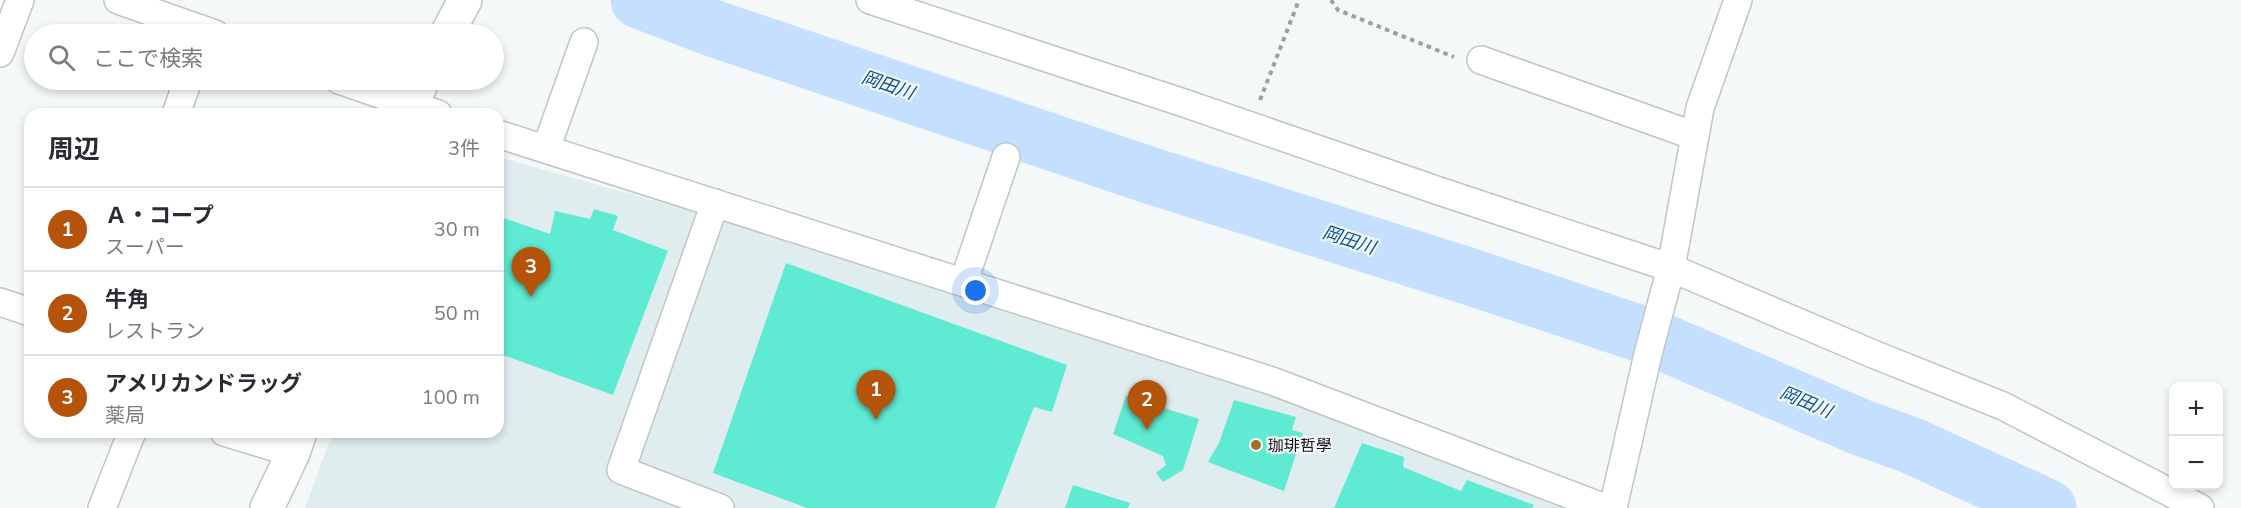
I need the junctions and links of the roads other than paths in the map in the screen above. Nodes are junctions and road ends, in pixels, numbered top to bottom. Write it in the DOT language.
graph roads {
  1 [pos="20,0"];
  2 [pos="118,0"];
  3 [pos="465,0"];
  4 [pos="870,0"];
  5 [pos="1738,0"];
  6 [pos="183,24"];
  7 [pos="452,24"];
  8 [pos="584,42"];
  9 [pos="0,53"];
  10 [pos="1481,60"];
  11 [pos="184,90"];
  12 [pos="374,90"];
  13 [pos="420,103"];
  14 [pos="178,108"];
  15 [pos="504,136"];
  16 [pos="1695,136"];
  17 [pos="546,149"];
  18 [pos="1006,158"];
  19 [pos="716,203"];
  20 [pos="1669,274"];
  21 [pos="964,281"];
  22 [pos="0,302"];
  23 [pos="24,310"];
  24 [pos="130,438"];
  25 [pos="267,438"];
  26 [pos="296,442"];
  27 [pos="102,508"];
  28 [pos="267,508"];
  29 [pos="720,508"];
  30 [pos="1605,508"];
  31 [pos="1613,508"];
  32 [pos="2200,508"];
  1 -- 9 [label="street"];
  2 -- 6 [label="street"];
  3 -- 7 [label="street"];
  4 -- 20 [label="street"];
  5 -- 16 [label="street"];
  8 -- 17 [label="street"];
  10 -- 16 [label="street"];
  11 -- 14 [label="street"];
  12 -- 13 [label="street"];
  15 -- 17 [label="street"];
  16 -- 20 [label="street"];
  17 -- 19 [label="street"];
  18 -- 21 [label="street"];
  19 -- 21 [label="street"];
  19 -- 29 [label="street"];
  20 -- 31 [label="street"];
  20 -- 32 [label="street"];
  21 -- 30 [label="street"];
  22 -- 23 [label="street"];
  24 -- 27 [label="street"];
  25 -- 26 [label="street"];
  26 -- 28 [label="street"];
}
